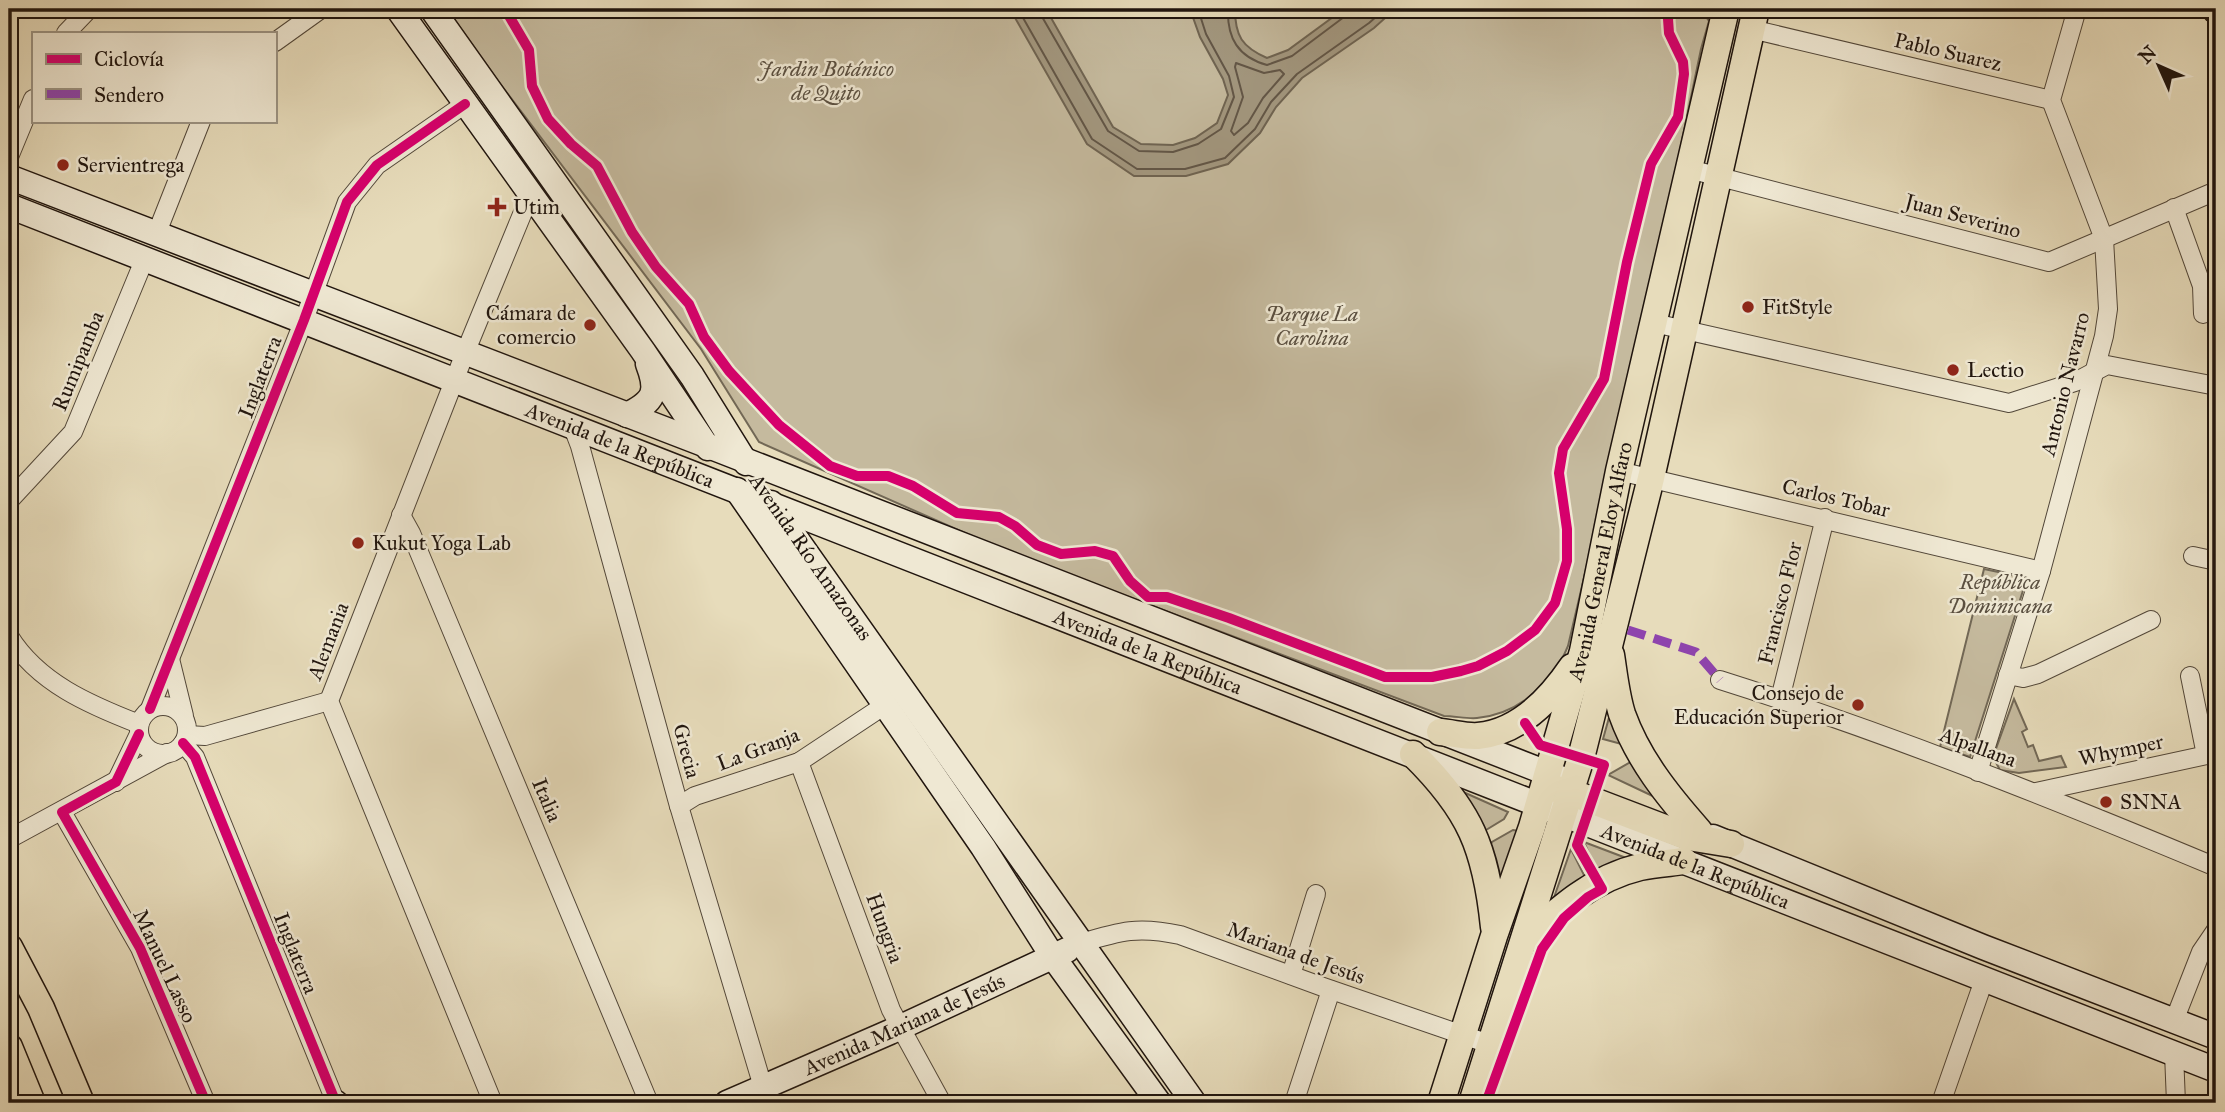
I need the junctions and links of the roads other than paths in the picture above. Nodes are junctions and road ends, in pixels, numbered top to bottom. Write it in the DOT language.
graph roads {
  1 [pos="89,9"];
  2 [pos="321,9"];
  3 [pos="398,9"];
  4 [pos="432,9"];
  5 [pos="2077,9"];
  6 [pos="1719,15"];
  7 [pos="1754,19"];
  8 [pos="67,32"];
  9 [pos="276,41"];
  10 [pos="2051,100"];
  11 [pos="32,101"];
  12 [pos="465,104"];
  13 [pos="201,122"];
  14 [pos="9,157"];
  15 [pos="1689,169"];
  16 [pos="1718,176"];
  17 [pos="2216,191"];
  18 [pos="13,192"];
  19 [pos="530,195"];
  20 [pos="2175,208"];
  21 [pos="156,235"];
  22 [pos="2104,239"];
  23 [pos="145,258"];
  24 [pos="313,295"];
  25 [pos="2203,314"];
  26 [pos="304,320"];
  27 [pos="1654,323"];
  28 [pos="1683,329"];
  29 [pos="643,351"];
  30 [pos="466,353"];
  31 [pos="2093,372"];
  32 [pos="455,380"];
  33 [pos="2216,386"];
  34 [pos="627,415"];
  35 [pos="572,425"];
  36 [pos="706,445"];
  37 [pos="744,460"];
  38 [pos="1619,471"];
  39 [pos="1651,478"];
  40 [pos="737,490"];
  41 [pos="9,501"];
  42 [pos="772,504"];
  43 [pos="401,515"];
  44 [pos="1825,518"];
  45 [pos="853,536"];
  46 [pos="2193,556"];
  47 [pos="2216,561"];
  48 [pos="2041,571"];
  49 [pos="828,583"];
  50 [pos="2151,620"];
  51 [pos="9,636"];
  52 [pos="1608,643"];
  53 [pos="1583,651"];
  54 [pos="170,659"];
  55 [pos="2008,675"];
  56 [pos="2190,676"];
  57 [pos="1720,680"];
  58 [pos="1780,699"];
  59 [pos="329,701"];
  60 [pos="885,705"];
  61 [pos="150,709"];
  62 [pos="184,716"];
  63 [pos="139,729"];
  64 [pos="1440,732"];
  65 [pos="185,739"];
  66 [pos="167,753"];
  67 [pos="1413,754"];
  68 [pos="2211,754"];
  69 [pos="799,762"];
  70 [pos="1978,772"];
  71 [pos="1548,773"];
  72 [pos="116,782"];
  73 [pos="2036,792"];
  74 [pos="1569,796"];
  75 [pos="1539,803"];
  76 [pos="679,806"];
  77 [pos="62,812"];
  78 [pos="1699,831"];
  79 [pos="9,839"];
  80 [pos="1731,844"];
  81 [pos="1684,861"];
  82 [pos="2216,867"];
  83 [pos="1316,894"];
  84 [pos="2216,930"];
  85 [pos="1494,936"];
  86 [pos="1523,942"];
  87 [pos="1081,943"];
  88 [pos="9,947"];
  89 [pos="1053,956"];
  90 [pos="1291,975"];
  91 [pos="1984,980"];
  92 [pos="1331,990"];
  93 [pos="2174,1021"];
  94 [pos="900,1027"];
  95 [pos="1464,1036"];
  96 [pos="2216,1037"];
  97 [pos="1492,1045"];
  98 [pos="9,1048"];
  99 [pos="2174,1053"];
  100 [pos="2216,1070"];
  101 [pos="763,1087"];
  102 [pos="1944,1102"];
  103 [pos="32,1103"];
  104 [pos="81,1103"];
  105 [pos="206,1103"];
  106 [pos="335,1103"];
  107 [pos="492,1103"];
  108 [pos="649,1103"];
  109 [pos="727,1103"];
  110 [pos="942,1103"];
  111 [pos="1159,1103"];
  112 [pos="1194,1103"];
  113 [pos="1294,1103"];
  114 [pos="1441,1103"];
  115 [pos="1472,1103"];
  116 [pos="2176,1103"];
  1 -- 8 [label="street"];
  2 -- 9 [label="street"];
  3 -- 12 [label="main road, Avenida Río Amazonas"];
  4 -- 37 [label="main road, Avenida Río Amazonas"];
  5 -- 10 [label="street"];
  6 -- 15 [label="main road, Avenida General Eloy Alfaro"];
  7 -- 10 [label="street, Pablo Suarez"];
  7 -- 16 [label="main road, Avenida General Eloy Alfaro"];
  10 -- 22 [label="street, Antonio Navarro"];
  11 -- 14 [label="street"];
  12 -- 19 [label="main road, Avenida Río Amazonas"];
  12 -- 24 [label="street, Inglaterra"];
  13 -- 21 [label="street"];
  15 -- 16 [label="street, Juan Severino"];
  15 -- 27 [label="main road, Avenida General Eloy Alfaro"];
  16 -- 22 [label="street, Juan Severino"];
  16 -- 28 [label="main road, Avenida General Eloy Alfaro"];
  17 -- 20 [label="street, Juan Severino"];
  18 -- 21 [label="main road, Avenida de la República"];
  18 -- 23 [label="main road, Avenida de la República"];
  19 -- 29 [label="main road, Avenida Río Amazonas"];
  19 -- 30 [label="street, Alemania"];
  20 -- 22 [label="street, Juan Severino"];
  20 -- 25 [label="street"];
  21 -- 24 [label="main road, Avenida de la República"];
  22 -- 31 [label="street, Antonio Navarro"];
  23 -- 26 [label="main road, Avenida de la República"];
  23 -- 41 [label="street, Rumipamba"];
  24 -- 26 [label="street, Inglaterra"];
  24 -- 30 [label="main road, Avenida de la República"];
  26 -- 32 [label="main road, Avenida de la República"];
  26 -- 54 [label="street, Inglaterra"];
  27 -- 28 [label="street"];
  27 -- 38 [label="main road, Avenida General Eloy Alfaro"];
  28 -- 31 [label="street"];
  28 -- 39 [label="main road, Avenida General Eloy Alfaro"];
  29 -- 34 [label="main road"];
  29 -- 36 [label="main road, Avenida Río Amazonas"];
  30 -- 32 [label="street, Alemania"];
  30 -- 34 [label="main road, Avenida de la República"];
  31 -- 33 [label="street"];
  31 -- 48 [label="street, Antonio Navarro"];
  32 -- 35 [label="main road, Avenida de la República"];
  32 -- 43 [label="street, Alemania"];
  34 -- 36 [label="main road, Avenida de la República"];
  35 -- 40 [label="main road, Avenida de la República"];
  35 -- 76 [label="street, Grecia"];
  36 -- 37 [label="main road, Avenida de la República"];
  36 -- 40 [label="main road, Avenida Río Amazonas"];
  37 -- 42 [label="main road, Avenida Río Amazonas"];
  37 -- 64 [label="main road, Avenida de la República"];
  38 -- 39 [label="street, Carlos Tobar"];
  38 -- 53 [label="main road, Avenida General Eloy Alfaro"];
  39 -- 44 [label="street, Carlos Tobar"];
  39 -- 52 [label="main road, Avenida General Eloy Alfaro"];
  40 -- 42 [label="main road, Avenida de la República"];
  40 -- 60 [label="main road, Avenida Río Amazonas"];
  42 -- 45 [label="main road, Avenida de la República"];
  42 -- 49 [label="main road, Avenida Río Amazonas"];
  43 -- 59 [label="street, Alemania"];
  43 -- 108 [label="street, Italia"];
  44 -- 48 [label="street, Carlos Tobar"];
  44 -- 58 [label="street, Francisco Flor"];
  45 -- 49 [label="main road"];
  45 -- 67 [label="main road, Avenida de la República"];
  46 -- 47 [label="street"];
  48 -- 55 [label="street, Antonio Navarro"];
  49 -- 87 [label="main road, Avenida Río Amazonas"];
  50 -- 55 [label="street"];
  51 -- 63 [label="street"];
  52 -- 74 [label="main road, Avenida General Eloy Alfaro"];
  52 -- 78 [label="main road"];
  53 -- 64 [label="main road"];
  53 -- 71 [label="main road, Avenida General Eloy Alfaro"];
  54 -- 61 [label="street, Inglaterra"];
  54 -- 62 [label="street"];
  55 -- 70 [label="street, Antonio Navarro"];
  56 -- 68 [label="street"];
  57 -- 58 [label="street, Alpallana"];
  58 -- 70 [label="street, Alpallana"];
  59 -- 65 [label="street"];
  59 -- 107 [label="street, Alemania"];
  60 -- 69 [label="street, La Granja"];
  60 -- 89 [label="main road, Avenida Río Amazonas"];
  61 -- 62 [label="street"];
  61 -- 63 [label="street"];
  62 -- 65 [label="street"];
  63 -- 66 [label="street"];
  63 -- 72 [label="street"];
  64 -- 71 [label="main road, Avenida de la República"];
  65 -- 66 [label="street"];
  65 -- 106 [label="street, Inglaterra"];
  66 -- 72 [label="street"];
  67 -- 75 [label="main road, Avenida de la República"];
  67 -- 85 [label="main road"];
  68 -- 73 [label="street, Whymper"];
  69 -- 76 [label="street, La Granja"];
  69 -- 94 [label="street, Hungria"];
  70 -- 73 [label="street, Alpallana"];
  71 -- 74 [label="main road, Avenida de la República"];
  71 -- 75 [label="main road, Avenida General Eloy Alfaro"];
  72 -- 77 [label="street"];
  73 -- 82 [label="street, Alpallana"];
  74 -- 75 [label="main road"];
  74 -- 78 [label="main road, Avenida de la República"];
  74 -- 80 [label="main road"];
  74 -- 81 [label="main road, Avenida de la República"];
  74 -- 86 [label="main road, Avenida General Eloy Alfaro"];
  75 -- 85 [label="main road, Avenida General Eloy Alfaro"];
  76 -- 101 [label="street, Grecia"];
  77 -- 79 [label="street"];
  77 -- 105 [label="street, Manuel Lasso"];
  78 -- 80 [label="main road, Avenida de la República"];
  80 -- 93 [label="main road, Avenida de la República"];
  81 -- 86 [label="main road"];
  81 -- 91 [label="main road, Avenida de la República"];
  83 -- 90 [label="street"];
  84 -- 93 [label="street"];
  85 -- 95 [label="main road, Avenida General Eloy Alfaro"];
  86 -- 97 [label="main road, Avenida General Eloy Alfaro"];
  87 -- 89 [label="main road, Avenida Mariana de Jesús"];
  87 -- 90 [label="street, Mariana de Jesús"];
  87 -- 112 [label="main road, Avenida Río Amazonas"];
  88 -- 104 [label="main road"];
  89 -- 94 [label="main road, Avenida Mariana de Jesús"];
  89 -- 111 [label="main road, Avenida Río Amazonas"];
  90 -- 92 [label="street, Mariana de Jesús"];
  91 -- 99 [label="main road, Avenida de la República"];
  91 -- 102 [label="street"];
  92 -- 95 [label="street, Mariana de Jesús"];
  92 -- 113 [label="street"];
  93 -- 96 [label="main road, Avenida de la República"];
  94 -- 101 [label="main road, Avenida Mariana de Jesús"];
  94 -- 110 [label="street, Hungria"];
  95 -- 97 [label="street, Mariana de Jesús"];
  95 -- 114 [label="main road, Avenida General Eloy Alfaro"];
  97 -- 115 [label="main road, Avenida General Eloy Alfaro"];
  98 -- 103 [label="main road"];
  99 -- 100 [label="main road, Avenida de la República"];
  99 -- 116 [label="street"];
  101 -- 109 [label="main road, Avenida Mariana de Jesús"];
}
